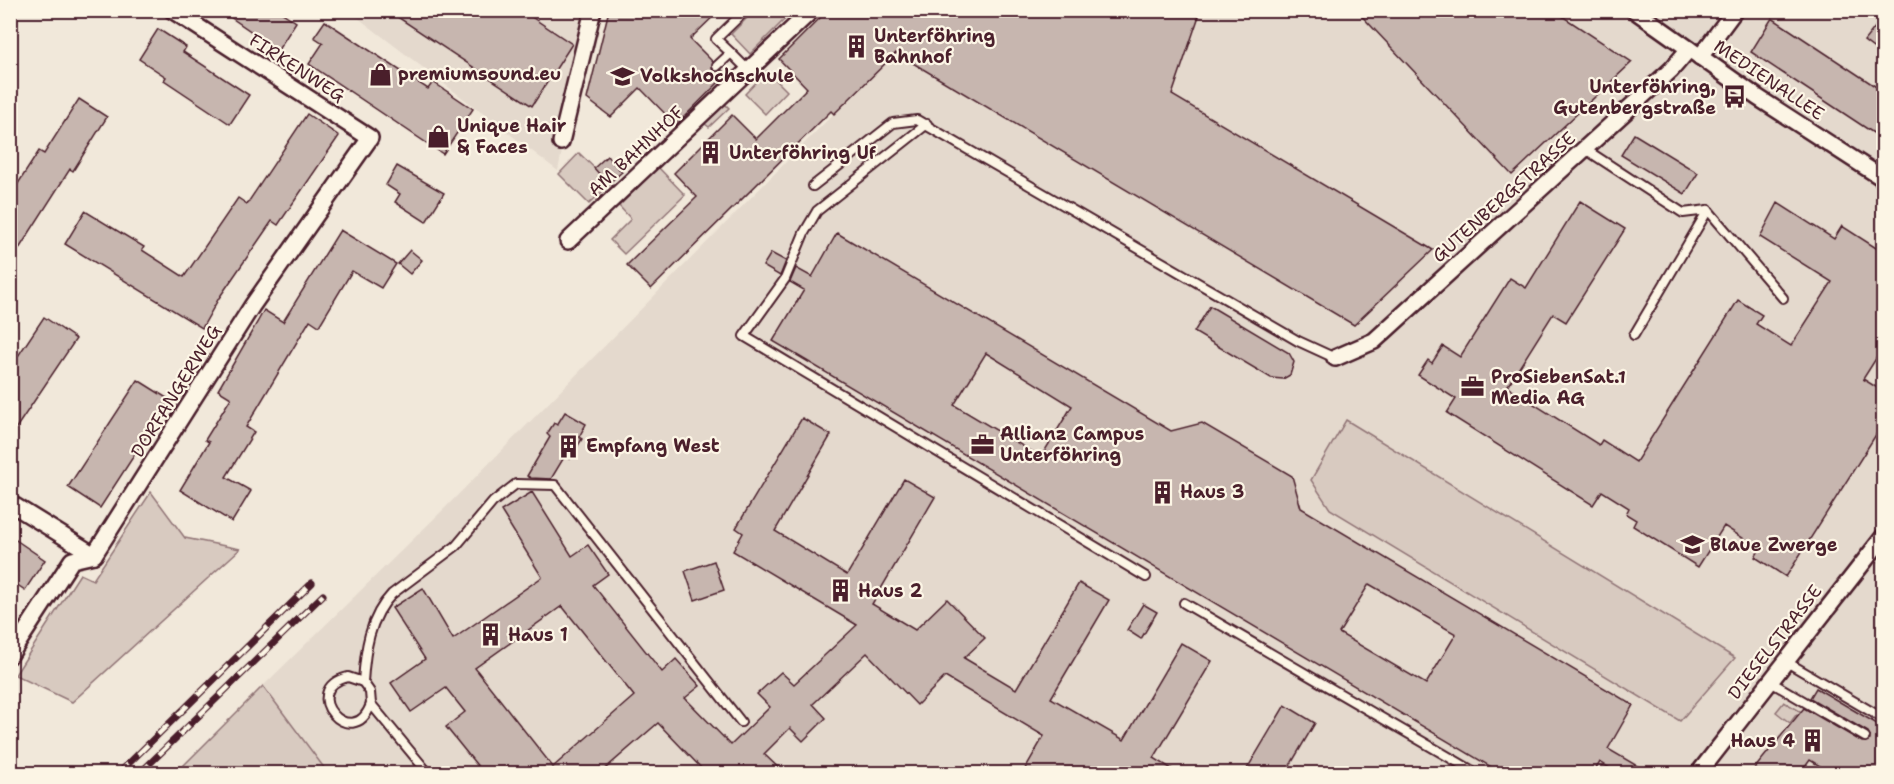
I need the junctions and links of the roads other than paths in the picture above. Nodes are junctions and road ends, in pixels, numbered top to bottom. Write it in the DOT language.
graph roads {
  1 [pos="172,10"];
  2 [pos="593,10"];
  3 [pos="746,10"];
  4 [pos="1634,10"];
  5 [pos="1735,10"];
  6 [pos="809,12"];
  7 [pos="730,53"];
  8 [pos="1694,53"];
  9 [pos="717,66"];
  10 [pos="749,71"];
  11 [pos="927,124"];
  12 [pos="370,138"];
  13 [pos="561,142"];
  14 [pos="1585,148"];
  15 [pos="1884,179"];
  16 [pos="813,186"];
  17 [pos="1708,210"];
  18 [pos="568,241"];
  19 [pos="1783,298"];
  20 [pos="1634,335"];
  21 [pos="1335,358"];
  22 [pos="10,502"];
  23 [pos="1884,536"];
  24 [pos="94,555"];
  25 [pos="1146,577"];
  26 [pos="1184,603"];
  27 [pos="10,655"];
  28 [pos="1785,661"];
  29 [pos="1769,681"];
  30 [pos="363,682"];
  31 [pos="371,704"];
  32 [pos="1884,719"];
  33 [pos="741,722"];
  34 [pos="1865,737"];
  35 [pos="429,774"];
  36 [pos="1478,774"];
  37 [pos="1698,774"];
  1 -- 12 [label="street, FIRKENWEG"];
  2 -- 13 [label="street"];
  3 -- 7 [label="lane"];
  4 -- 8 [label="street, MEDIENALLEE"];
  5 -- 8 [label="street, GUTENBERGSTRASSE"];
  6 -- 10 [label="street, AM BAHNHOF"];
  7 -- 9 [label="lane"];
  7 -- 10 [label="lane"];
  8 -- 14 [label="street, GUTENBERGSTRASSE"];
  8 -- 15 [label="street, MEDIENALLEE"];
  10 -- 18 [label="street, AM BAHNHOF"];
  11 -- 16 [label="lane"];
  11 -- 21 [label="lane"];
  11 -- 25 [label="lane"];
  12 -- 24 [label="street, DORFANGERWEG"];
  14 -- 17 [label="lane"];
  14 -- 21 [label="street, GUTENBERGSTRASSE"];
  17 -- 19 [label="lane"];
  17 -- 20 [label="lane"];
  22 -- 24 [label="street"];
  23 -- 28 [label="street, DIESELSTRASSE"];
  24 -- 27 [label="street"];
  26 -- 36 [label="lane"];
  28 -- 29 [label="street, DIESELSTRASSE"];
  28 -- 32 [label="lane"];
  29 -- 34 [label="lane"];
  29 -- 37 [label="street, DIESELSTRASSE"];
  30 -- 31 [label="lane"];
  30 -- 31 [label="lane"];
  30 -- 33 [label="lane"];
  31 -- 35 [label="lane"];
}
